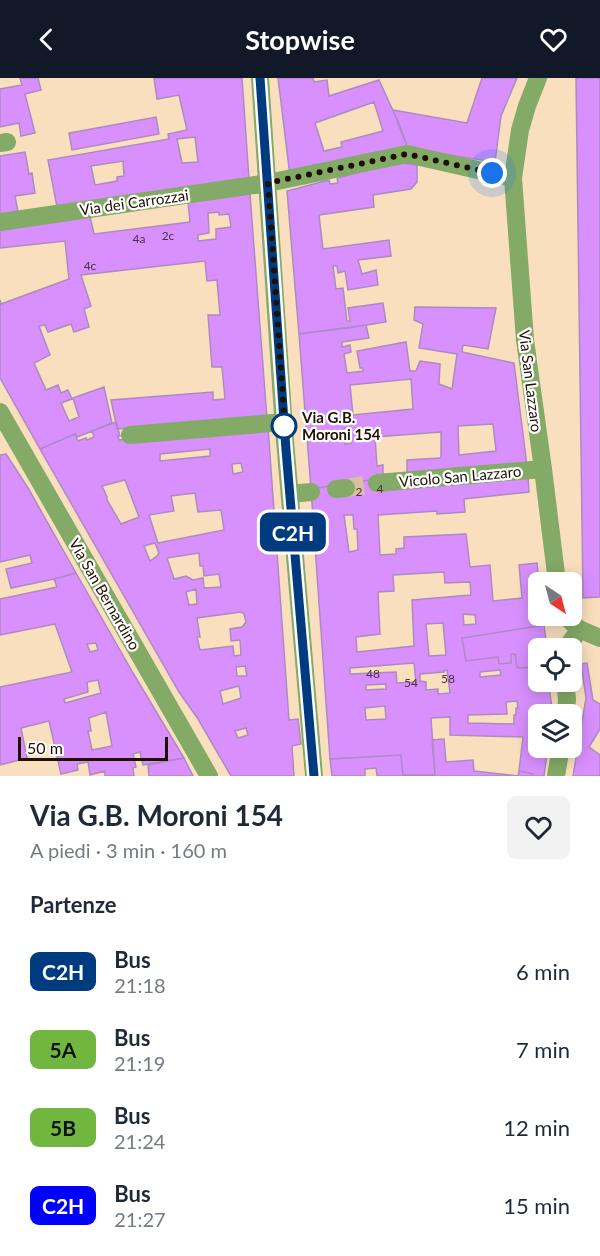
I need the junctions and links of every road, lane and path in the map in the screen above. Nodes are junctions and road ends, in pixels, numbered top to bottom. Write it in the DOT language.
graph roads {
  1 [pos="260,78"];
  2 [pos="538,78"];
  3 [pos="513,178"];
  4 [pos="268,183"];
  5 [pos="0,222"];
  6 [pos="0,412"];
  7 [pos="284,422"];
  8 [pos="130,435"];
  9 [pos="543,469"];
  10 [pos="377,483"];
  11 [pos="311,492"];
  12 [pos="290,494"];
  13 [pos="556,572"];
  14 [pos="576,626"];
  15 [pos="579,629"];
  16 [pos="574,638"];
  17 [pos="600,638"];
  18 [pos="559,758"];
  19 [pos="209,776"];
  20 [pos="314,776"];
  21 [pos="556,776"];
  1 -- 4 [label="street"];
  2 -- 3 [label="street, Via San Lazzaro"];
  3 -- 4 [label="street"];
  3 -- 9 [label="street, Via San Lazzaro"];
  4 -- 5 [label="street, Via dei Carrozzai"];
  4 -- 7 [label="street"];
  6 -- 19 [label="street, Via San Bernardino"];
  7 -- 8 [label="street"];
  7 -- 12 [label="street"];
  9 -- 10 [label="street, Vicolo San Lazzaro"];
  9 -- 13 [label="street, Via San Lazzaro"];
  11 -- 12 [label="street"];
  12 -- 20 [label="street"];
  14 -- 15 [label="street"];
  15 -- 16 [label="street"];
  15 -- 17 [label="street"];
  18 -- 21 [label="street"];
}
